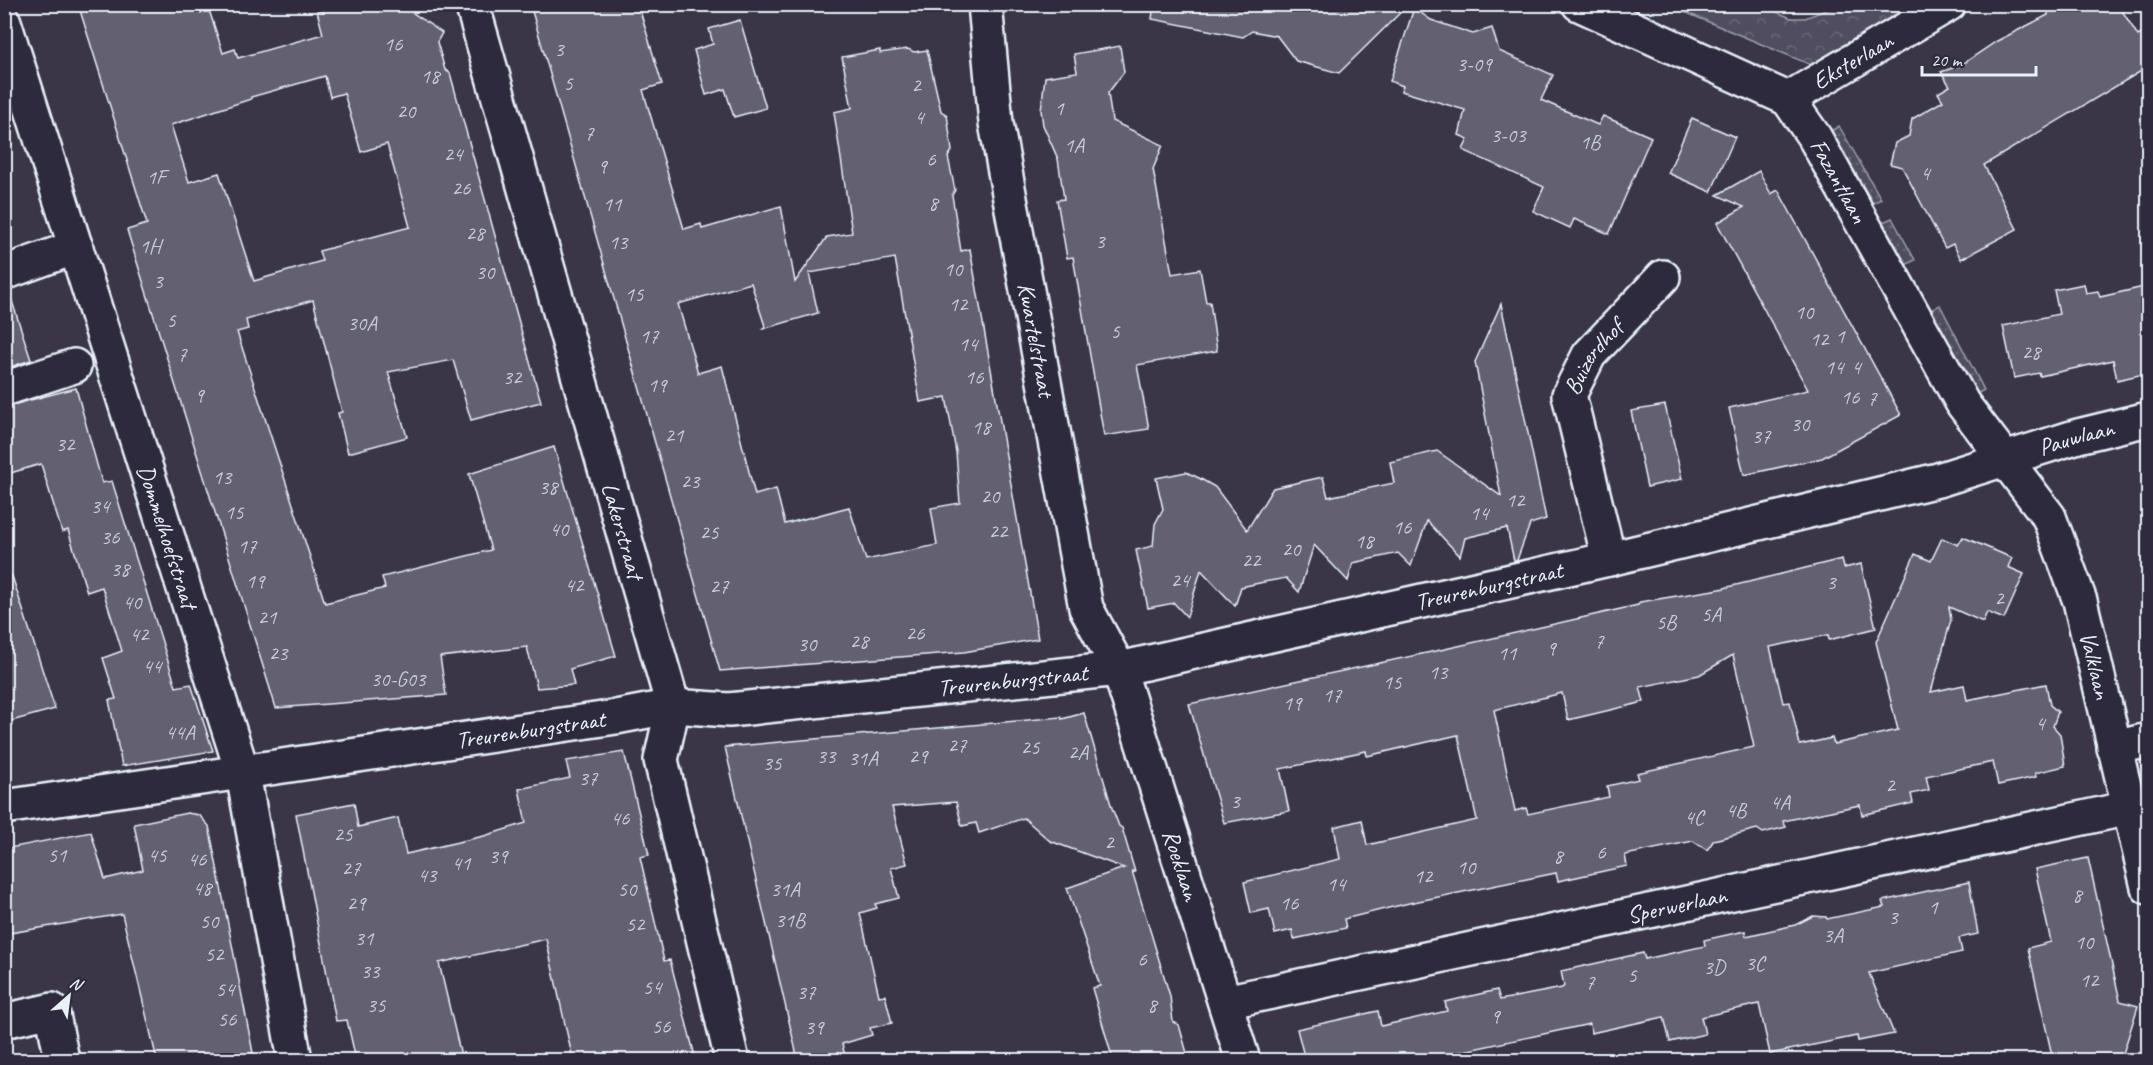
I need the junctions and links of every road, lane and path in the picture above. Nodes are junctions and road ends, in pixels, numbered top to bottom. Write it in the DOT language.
graph roads {
  1 [pos="472,4"];
  2 [pos="985,4"];
  3 [pos="1579,4"];
  4 [pos="1949,4"];
  5 [pos="4,22"];
  6 [pos="1788,99"];
  7 [pos="76,247"];
  8 [pos="4,273"];
  9 [pos="1663,277"];
  10 [pos="74,366"];
  11 [pos="4,389"];
  12 [pos="2148,419"];
  13 [pos="2005,460"];
  14 [pos="1609,559"];
  15 [pos="1119,669"];
  16 [pos="673,706"];
  17 [pos="2148,740"];
  18 [pos="2114,748"];
  19 [pos="243,774"];
  20 [pos="2139,806"];
  21 [pos="4,807"];
  22 [pos="2148,887"];
  23 [pos="1225,1002"];
  24 [pos="4,1021"];
  25 [pos="62,1060"];
  26 [pos="295,1060"];
  27 [pos="732,1060"];
  28 [pos="1243,1060"];
  1 -- 16 [label="street, Lakerstraat"];
  2 -- 15 [label="street, Kwartelstraat"];
  3 -- 6 [label="street"];
  4 -- 6 [label="street, Eksterlaan"];
  5 -- 7 [label="street, Dommelhoefstraat"];
  6 -- 13 [label="street, Fazantlaan"];
  7 -- 8 [label="street"];
  7 -- 19 [label="street, Dommelhoefstraat"];
  9 -- 14 [label="street, Buizerdhof"];
  10 -- 11 [label="street"];
  12 -- 13 [label="street, Pauwlaan"];
  13 -- 14 [label="street, Treurenburgstraat"];
  13 -- 18 [label="street, Valklaan"];
  14 -- 15 [label="street, Treurenburgstraat"];
  15 -- 16 [label="street, Treurenburgstraat"];
  15 -- 23 [label="street, Roeklaan"];
  16 -- 19 [label="street, Treurenburgstraat"];
  16 -- 27 [label="street, Lakerstraat"];
  17 -- 18 [label="street"];
  18 -- 20 [label="street, Valklaan"];
  19 -- 21 [label="street, Treurenburgstraat"];
  19 -- 26 [label="street, Dommelhoefstraat"];
  20 -- 22 [label="street, Valklaan"];
  20 -- 23 [label="street, Sperwerlaan"];
  23 -- 28 [label="street, Roeklaan"];
  24 -- 25 [label="street"];
}
